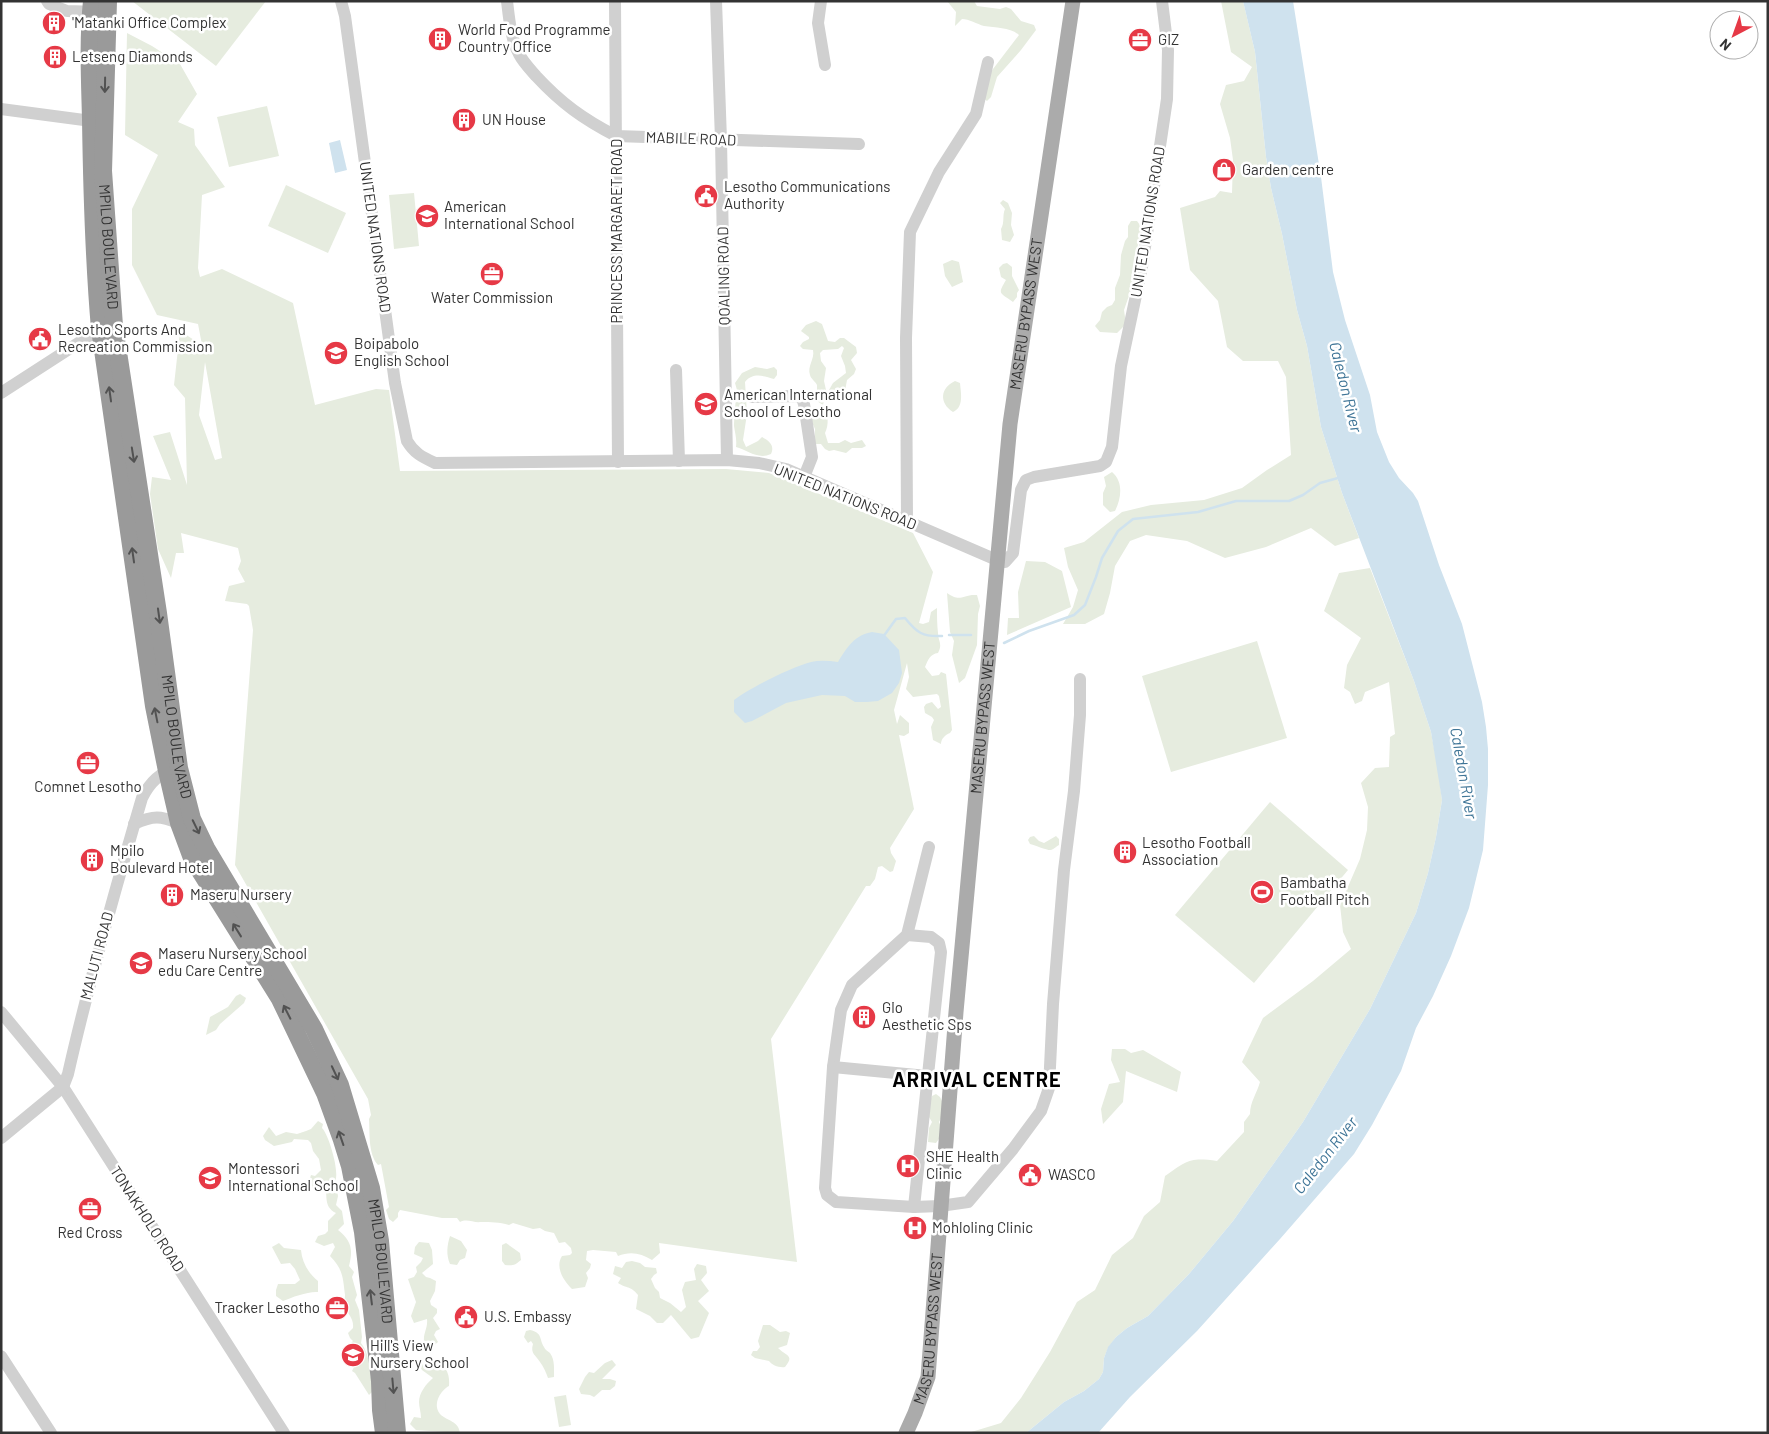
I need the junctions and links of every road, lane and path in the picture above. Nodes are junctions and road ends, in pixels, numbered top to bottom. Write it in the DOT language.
graph roads {
  1 [pos="47,1"];
  2 [pos="341,1"];
  3 [pos="507,1"];
  4 [pos="615,1"];
  5 [pos="716,1"];
  6 [pos="822,1"];
  7 [pos="1073,1"];
  8 [pos="1162,1"];
  9 [pos="99,7"];
  10 [pos="988,62"];
  11 [pos="825,65"];
  12 [pos="1,109"];
  13 [pos="98,122"];
  14 [pos="616,136"];
  15 [pos="721,140"];
  16 [pos="860,144"];
  17 [pos="107,328"];
  18 [pos="676,370"];
  19 [pos="1,393"];
  20 [pos="752,397"];
  21 [pos="728,460"];
  22 [pos="679,461"];
  23 [pos="618,462"];
  24 [pos="804,477"];
  25 [pos="907,521"];
  26 [pos="999,561"];
  27 [pos="1080,679"];
  28 [pos="173,770"];
  29 [pos="179,823"];
  30 [pos="134,824"];
  31 [pos="929,847"];
  32 [pos="907,935"];
  33 [pos="1,1012"];
  34 [pos="834,1068"];
  35 [pos="927,1076"];
  36 [pos="63,1087"];
  37 [pos="1,1138"];
  38 [pos="940,1206"];
  39 [pos="914,1208"];
  40 [pos="1,1356"];
  41 [pos="51,1433"];
  42 [pos="284,1433"];
  43 [pos="384,1433"];
  44 [pos="397,1433"];
  45 [pos="906,1433"];
  1 -- 9 [label="street"];
  2 -- 23 [label="street, UNITED NATIONS ROAD"];
  3 -- 14 [label="street, MABILE ROAD"];
  4 -- 14 [label="street, PRINCESS MARGARET ROAD"];
  5 -- 15 [label="street, QOALING ROAD"];
  6 -- 11 [label="street"];
  7 -- 26 [label="main road, MASERU BYPASS WEST"];
  8 -- 26 [label="street, UNITED NATIONS ROAD"];
  9 -- 13 [label="highway, MPILO BOULEVARD"];
  10 -- 25 [label="street"];
  12 -- 13 [label="street"];
  13 -- 17 [label="highway, MPILO BOULEVARD"];
  14 -- 15 [label="street, MABILE ROAD"];
  14 -- 23 [label="street, PRINCESS MARGARET ROAD"];
  15 -- 16 [label="street, MABILE ROAD"];
  15 -- 21 [label="street, QOALING ROAD"];
  17 -- 19 [label="street"];
  17 -- 28 [label="highway, MPILO BOULEVARD"];
  18 -- 22 [label="street"];
  20 -- 24 [label="street"];
  21 -- 22 [label="street, UNITED NATIONS ROAD"];
  21 -- 24 [label="street, UNITED NATIONS ROAD"];
  22 -- 23 [label="street, UNITED NATIONS ROAD"];
  24 -- 25 [label="street, UNITED NATIONS ROAD"];
  25 -- 26 [label="street, UNITED NATIONS ROAD"];
  26 -- 38 [label="main road, MASERU BYPASS WEST"];
  27 -- 38 [label="street"];
  28 -- 29 [label="highway, MPILO BOULEVARD"];
  28 -- 30 [label="street, MALUTI ROAD"];
  28 -- 44 [label="highway, MPILO BOULEVARD, one-way"];
  29 -- 30 [label="street"];
  43 -- 29 [label="highway, MPILO BOULEVARD, one-way"];
  30 -- 36 [label="street, MALUTI ROAD"];
  31 -- 32 [label="street"];
  32 -- 34 [label="street"];
  32 -- 35 [label="street"];
  33 -- 36 [label="street, TONAKHOLO ROAD"];
  34 -- 35 [label="street"];
  34 -- 39 [label="street"];
  35 -- 39 [label="street"];
  36 -- 37 [label="street"];
  36 -- 42 [label="street, TONAKHOLO ROAD"];
  38 -- 39 [label="street"];
  38 -- 45 [label="main road, MASERU BYPASS WEST"];
  40 -- 41 [label="street"];
}
